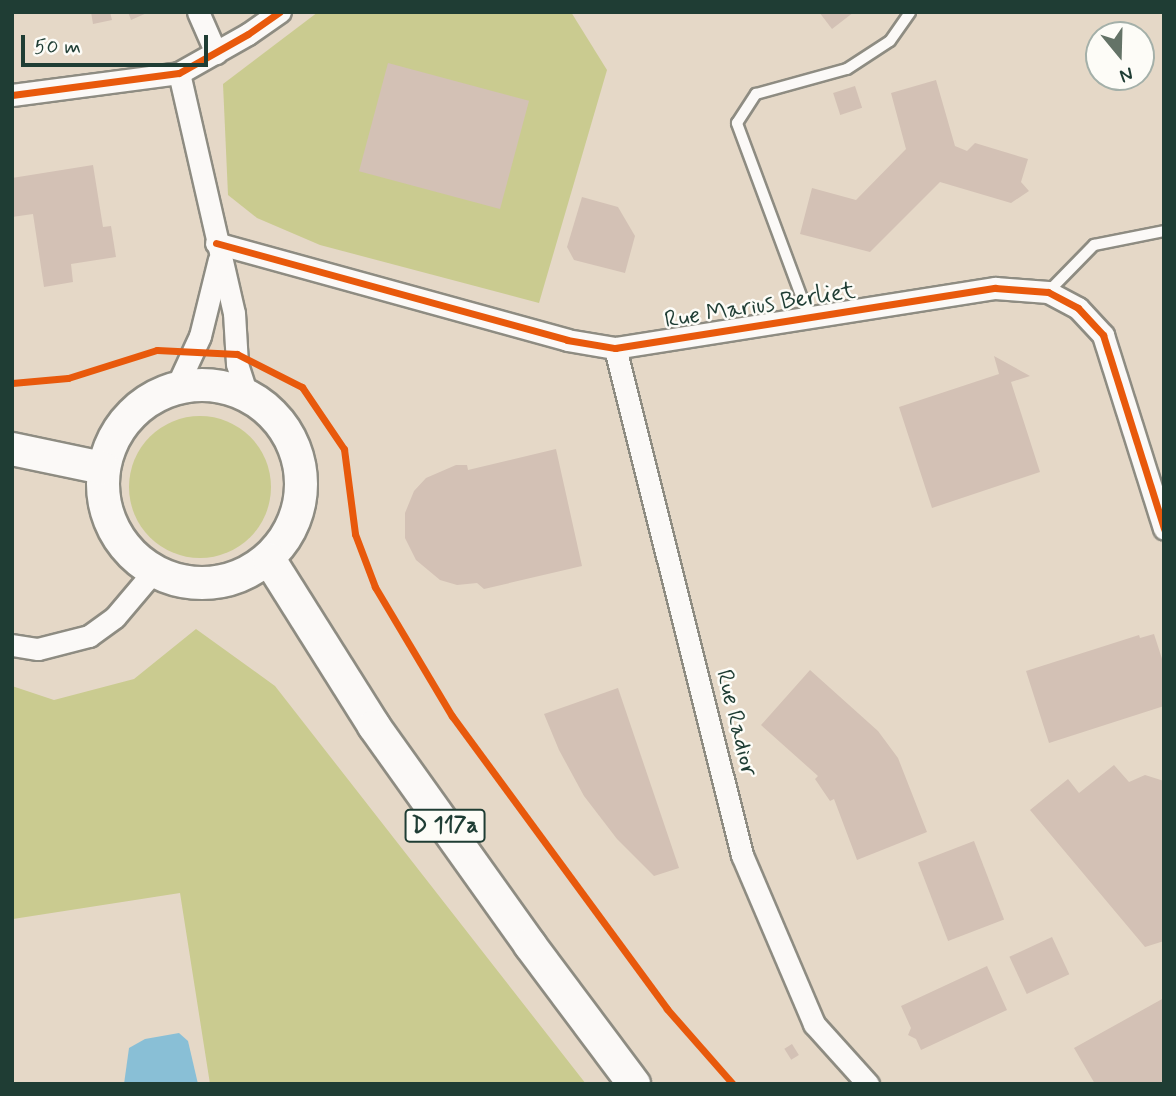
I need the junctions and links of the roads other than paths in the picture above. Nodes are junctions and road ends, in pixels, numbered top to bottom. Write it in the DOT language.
graph roads {
  1 [pos="198,12"];
  2 [pos="280,12"];
  3 [pos="910,12"];
  4 [pos="216,53"];
  5 [pos="179,73"];
  6 [pos="12,95"];
  7 [pos="1164,230"];
  8 [pos="218,250"];
  9 [pos="1048,292"];
  10 [pos="808,317"];
  11 [pos="615,348"];
  12 [pos="176,388"];
  13 [pos="247,395"];
  14 [pos="12,449"];
  15 [pos="103,468"];
  16 [pos="1164,529"];
  17 [pos="269,559"];
  18 [pos="153,572"];
  19 [pos="12,645"];
  20 [pos="634,1084"];
  21 [pos="868,1084"];
  1 -- 4 [label="street"];
  2 -- 4 [label="street"];
  3 -- 10 [label="lane"];
  4 -- 5 [label="street"];
  5 -- 6 [label="street"];
  5 -- 8 [label="street"];
  7 -- 9 [label="lane"];
  8 -- 11 [label="street, Rue Marius Berliet"];
  8 -- 12 [label="street"];
  8 -- 13 [label="street"];
  9 -- 10 [label="street, Rue Marius Berliet"];
  9 -- 16 [label="street, Rue Marius Berliet"];
  10 -- 11 [label="street, Rue Marius Berliet"];
  11 -- 21 [label="street, Rue Radior"];
  12 -- 13 [label="main road"];
  12 -- 15 [label="main road"];
  13 -- 17 [label="main road"];
  14 -- 15 [label="main road"];
  15 -- 18 [label="main road"];
  17 -- 18 [label="main road"];
  17 -- 20 [label="main road, D 117a"];
  18 -- 19 [label="street"];
}
